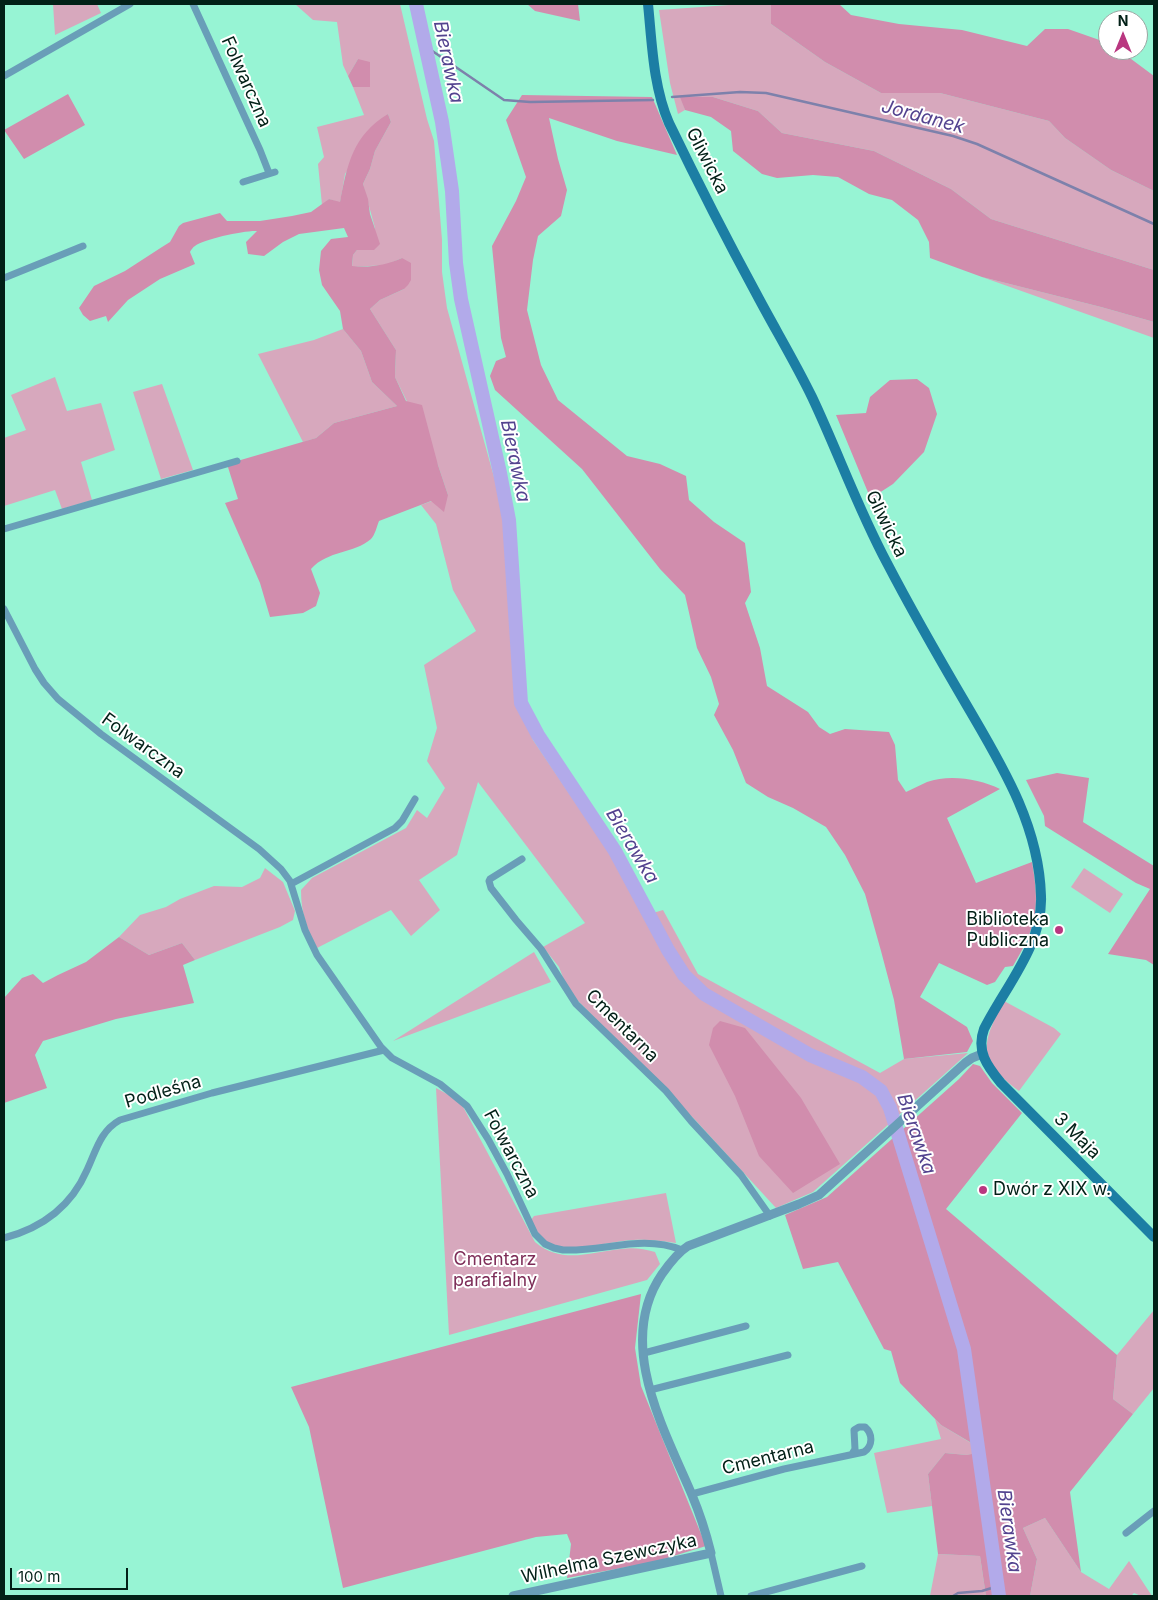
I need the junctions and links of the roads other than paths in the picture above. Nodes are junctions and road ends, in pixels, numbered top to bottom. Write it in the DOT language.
graph roads {
  1 [pos="130,4"];
  2 [pos="193,4"];
  3 [pos="648,4"];
  4 [pos="4,76"];
  5 [pos="243,182"];
  6 [pos="83,246"];
  7 [pos="4,278"];
  8 [pos="237,460"];
  9 [pos="4,529"];
  10 [pos="4,609"];
  11 [pos="415,799"];
  12 [pos="522,859"];
  13 [pos="291,884"];
  14 [pos="384,1050"];
  15 [pos="982,1054"];
  16 [pos="770,1216"];
  17 [pos="1154,1237"];
  18 [pos="4,1238"];
  19 [pos="682,1250"];
  20 [pos="746,1326"];
  21 [pos="644,1353"];
  22 [pos="788,1355"];
  23 [pos="650,1390"];
  24 [pos="852,1454"];
  25 [pos="692,1494"];
  26 [pos="1154,1511"];
  27 [pos="1126,1533"];
  28 [pos="711,1553"];
  29 [pos="862,1566"];
  30 [pos="513,1596"];
  31 [pos="721,1596"];
  32 [pos="751,1596"];
  1 -- 4 [label="street"];
  2 -- 5 [label="street, Folwarczna"];
  3 -- 15 [label="main road, Gliwicka"];
  6 -- 7 [label="street"];
  8 -- 9 [label="street"];
  10 -- 13 [label="street, Folwarczna"];
  11 -- 13 [label="street"];
  12 -- 16 [label="street, Cmentarna"];
  13 -- 14 [label="street, Folwarczna"];
  14 -- 18 [label="street, Podleśna"];
  14 -- 19 [label="street, Folwarczna"];
  15 -- 16 [label="street"];
  15 -- 17 [label="main road, 3 Maja"];
  16 -- 19 [label="street"];
  19 -- 21 [label="street"];
  20 -- 21 [label="street"];
  21 -- 23 [label="street"];
  22 -- 23 [label="street"];
  23 -- 25 [label="street"];
  24 -- 25 [label="street, Cmentarna"];
  25 -- 28 [label="street"];
  26 -- 27 [label="street"];
  28 -- 30 [label="street, Wilhelma Szewczyka"];
  28 -- 31 [label="street"];
  29 -- 32 [label="street"];
}
